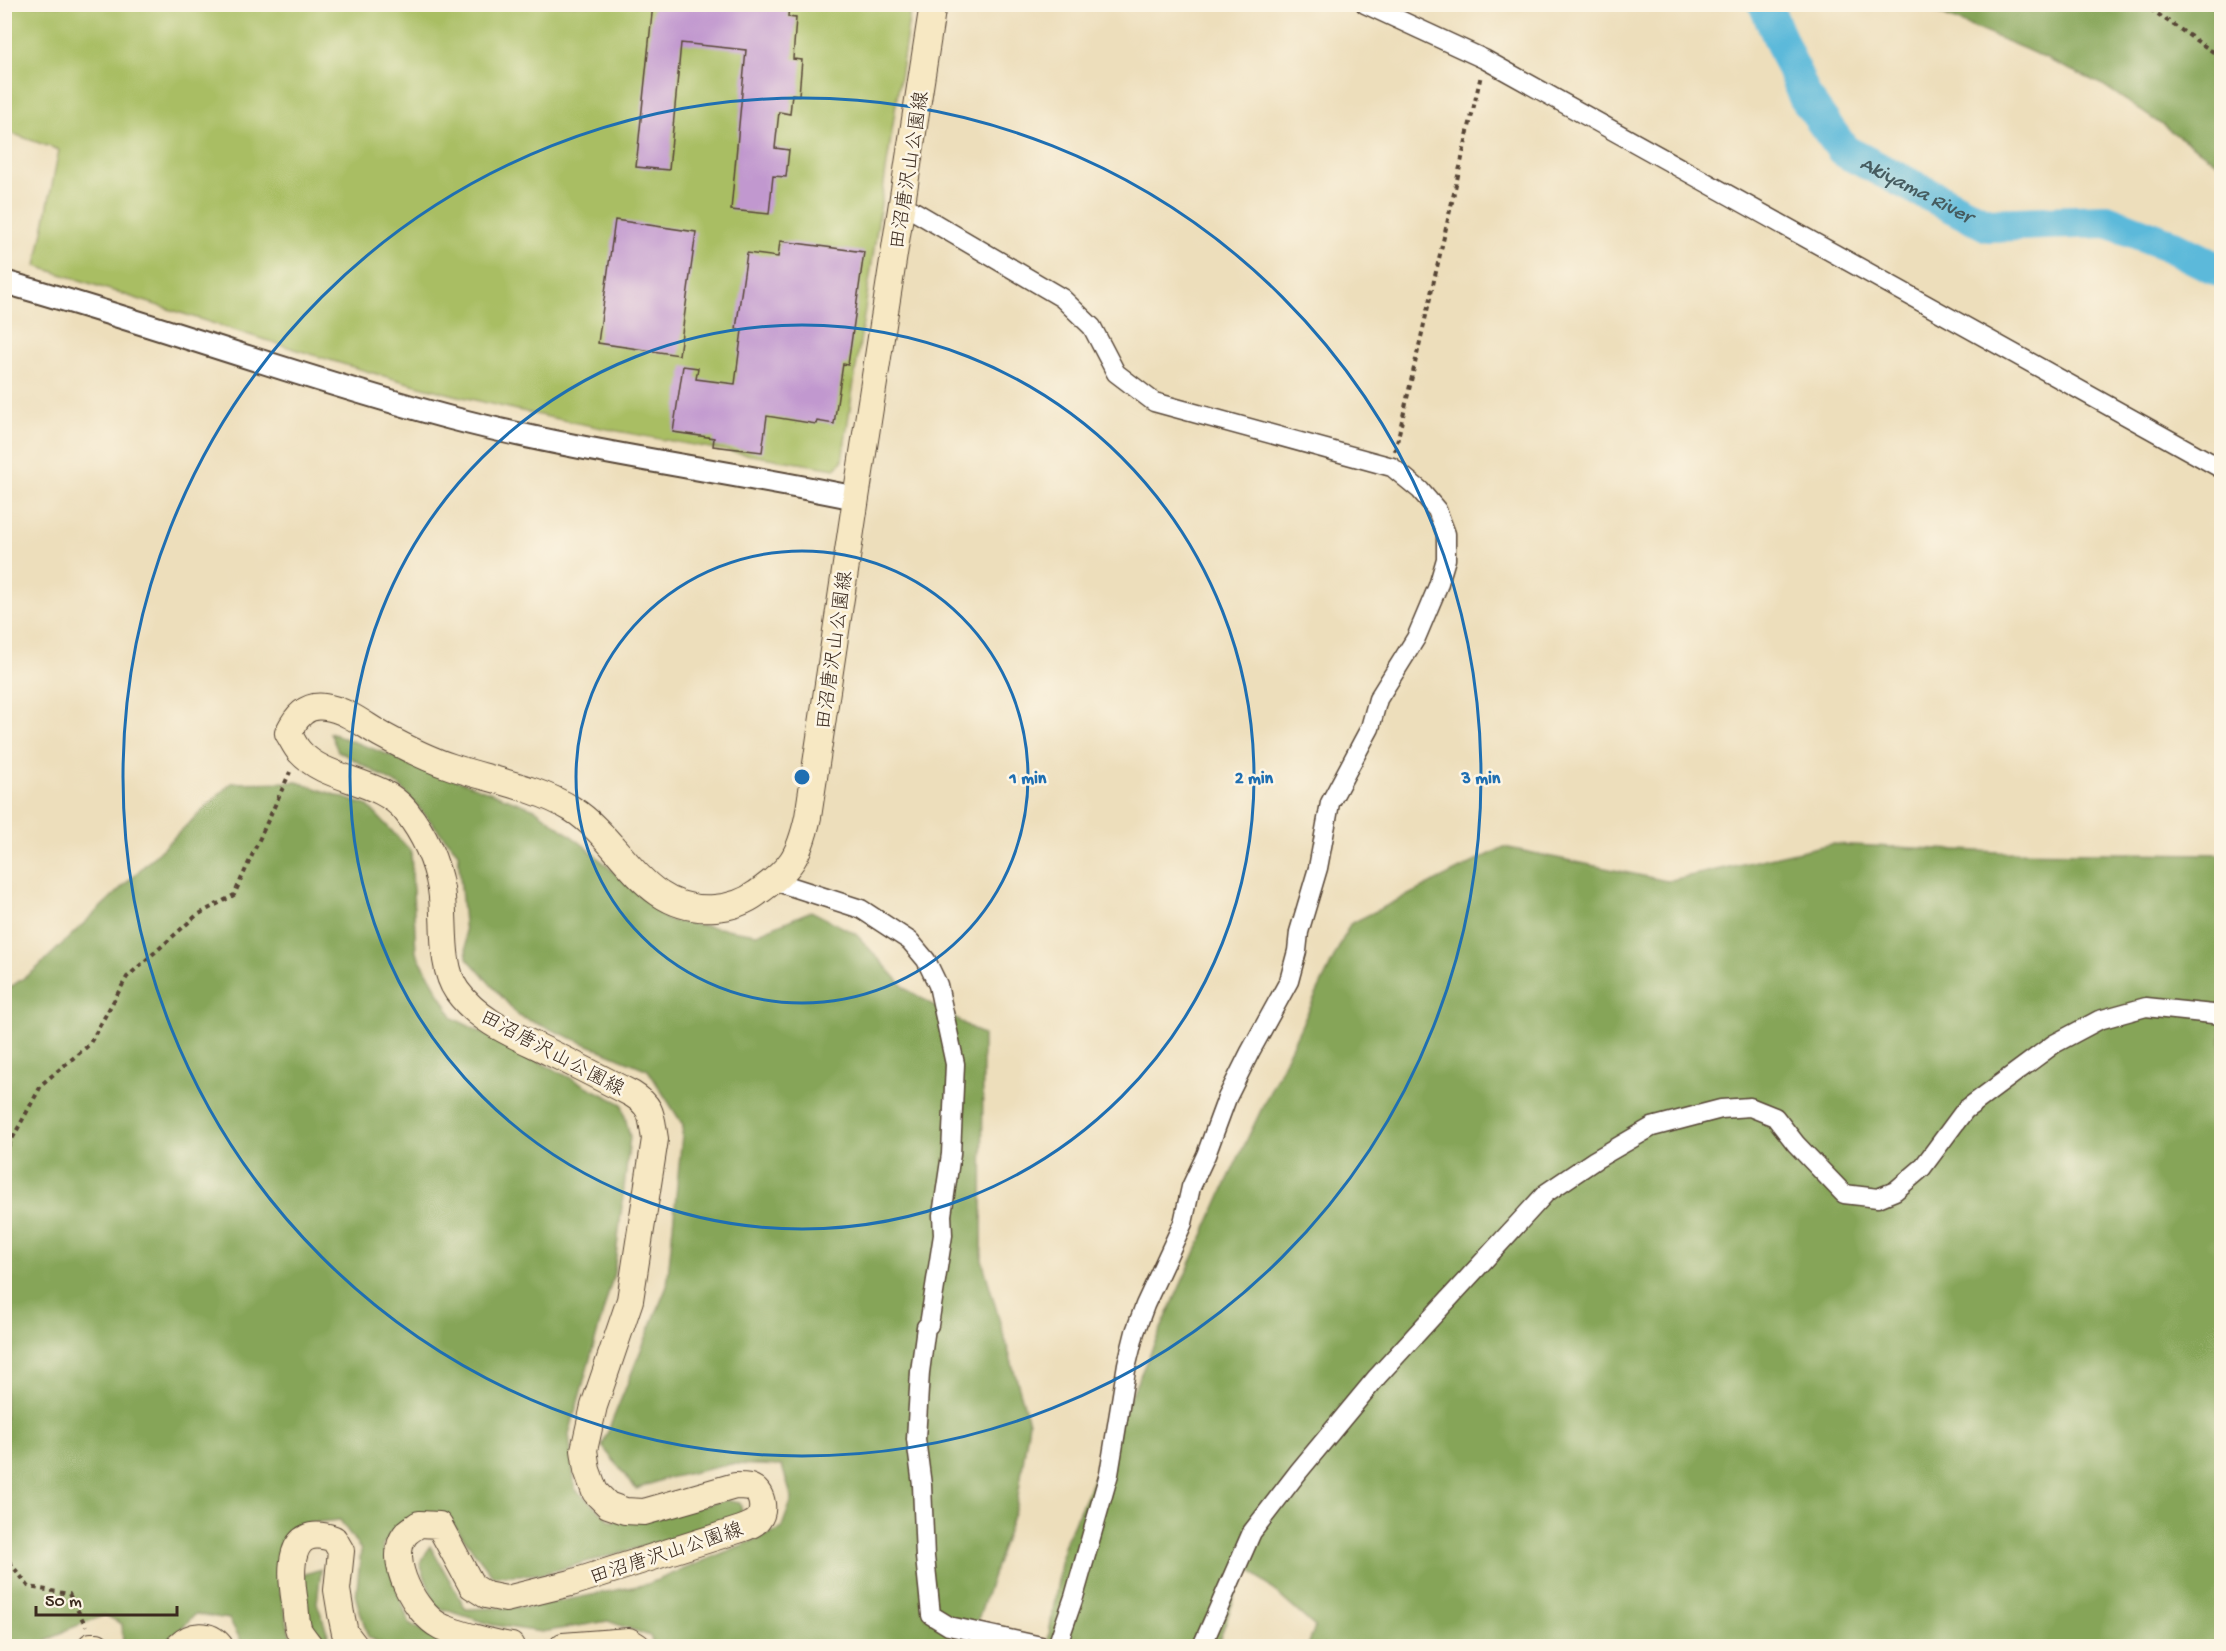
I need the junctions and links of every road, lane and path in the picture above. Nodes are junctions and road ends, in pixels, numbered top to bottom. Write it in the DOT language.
graph roads {
  1 [pos="933,4"];
  2 [pos="1365,4"];
  3 [pos="2143,4"];
  4 [pos="2222,58"];
  5 [pos="1484,59"];
  6 [pos="902,204"];
  7 [pos="4,282"];
  8 [pos="1392,467"];
  9 [pos="2222,469"];
  10 [pos="856,498"];
  11 [pos="299,752"];
  12 [pos="774,881"];
  13 [pos="2222,1015"];
  14 [pos="4,1154"];
  15 [pos="4,1555"];
  16 [pos="97,1646"];
  17 [pos="91,1647"];
  18 [pos="179,1647"];
  19 [pos="220,1647"];
  20 [pos="310,1647"];
  21 [pos="355,1647"];
  22 [pos="511,1647"];
  23 [pos="563,1647"];
  24 [pos="637,1647"];
  25 [pos="1041,1647"];
  26 [pos="1056,1647"];
  27 [pos="1202,1647"];
  1 -- 6 [label="main road, 田沼唐沢山公園線"];
  2 -- 5 [label="street"];
  3 -- 4 [label="path"];
  5 -- 8 [label="path"];
  5 -- 9 [label="street"];
  6 -- 8 [label="street"];
  6 -- 10 [label="main road, 田沼唐沢山公園線"];
  7 -- 10 [label="street"];
  8 -- 26 [label="street"];
  10 -- 12 [label="main road, 田沼唐沢山公園線"];
  11 -- 12 [label="main road, 田沼唐沢山公園線"];
  11 -- 14 [label="path"];
  11 -- 22 [label="main road, 田沼唐沢山公園線"];
  12 -- 25 [label="street"];
  13 -- 27 [label="street"];
  15 -- 16 [label="path"];
  16 -- 17 [label="main road"];
  18 -- 19 [label="main road"];
  20 -- 21 [label="main road"];
  23 -- 24 [label="main road"];
}
